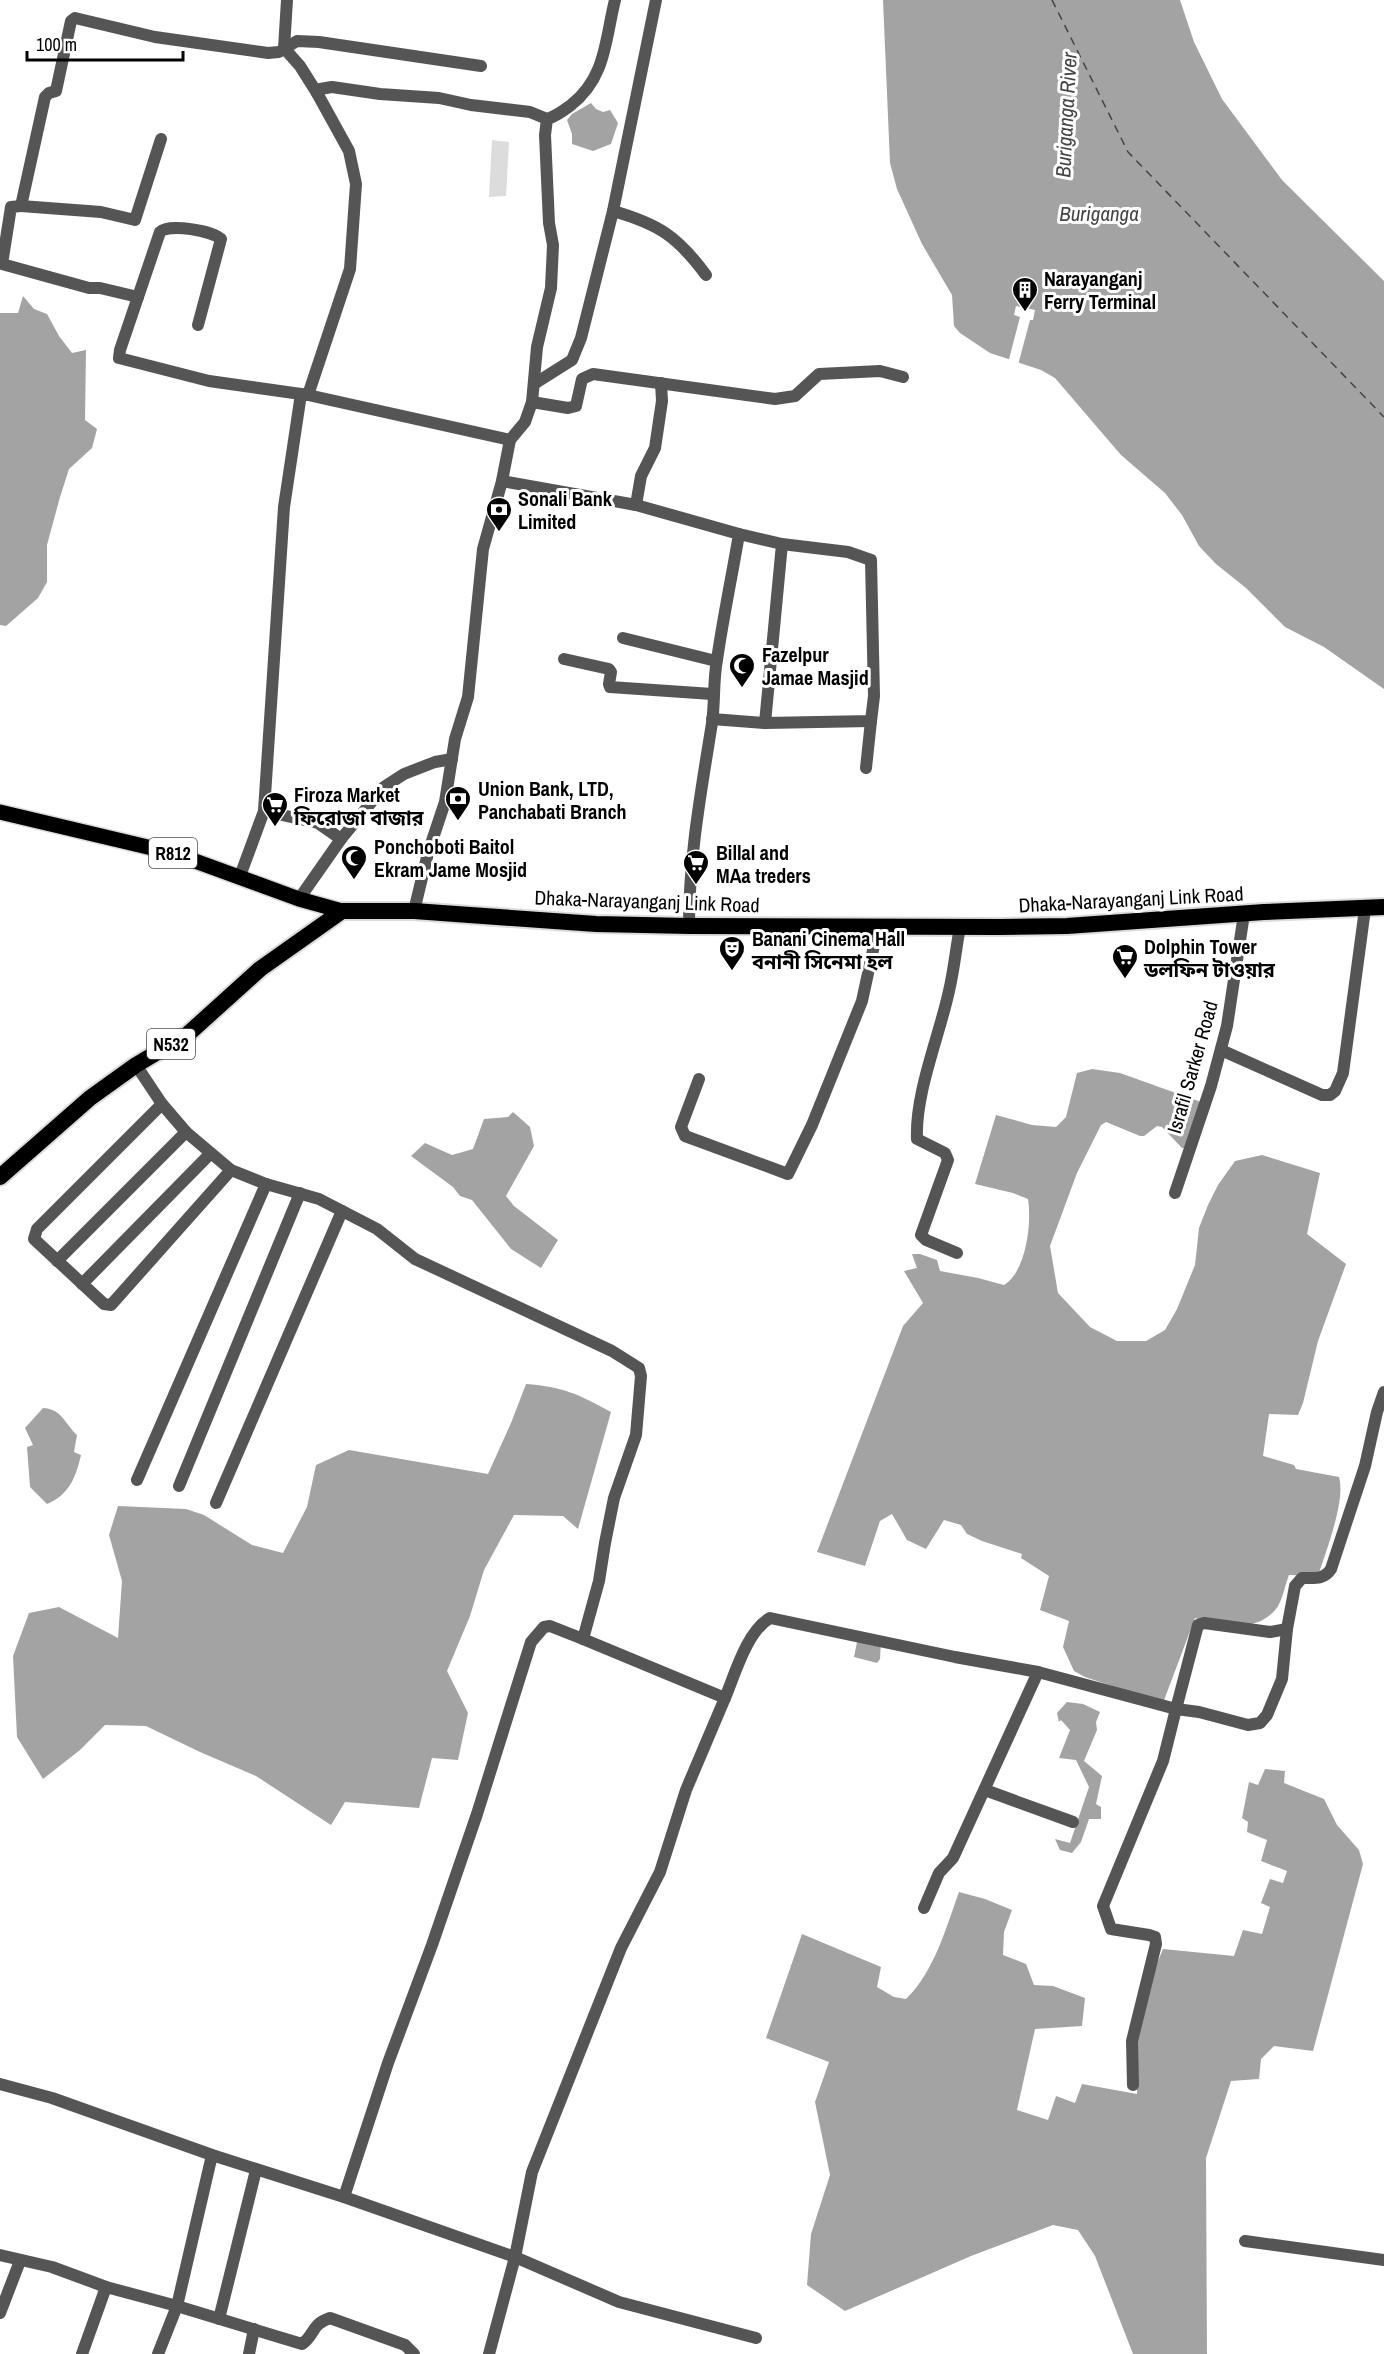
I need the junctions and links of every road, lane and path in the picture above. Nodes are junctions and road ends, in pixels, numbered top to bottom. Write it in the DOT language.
graph roads {
  1 [pos="287,0"];
  2 [pos="615,0"];
  3 [pos="656,0"];
  4 [pos="284,48"];
  5 [pos="481,66"];
  6 [pos="316,93"];
  7 [pos="547,119"];
  8 [pos="161,139"];
  9 [pos="21,206"];
  10 [pos="613,211"];
  11 [pos="706,275"];
  12 [pos="138,297"];
  13 [pos="198,325"];
  14 [pos="903,377"];
  15 [pos="661,383"];
  16 [pos="534,384"];
  17 [pos="304,395"];
  18 [pos="532,402"];
  19 [pos="510,440"];
  20 [pos="502,481"];
  21 [pos="636,505"];
  22 [pos="739,534"];
  23 [pos="782,544"];
  24 [pos="623,638"];
  25 [pos="564,659"];
  26 [pos="717,661"];
  27 [pos="712,694"];
  28 [pos="712,719"];
  29 [pos="871,721"];
  30 [pos="765,723"];
  31 [pos="452,759"];
  32 [pos="866,768"];
  33 [pos="264,811"];
  34 [pos="0,812"];
  35 [pos="341,839"];
  36 [pos="240,876"];
  37 [pos="298,899"];
  38 [pos="1384,907"];
  39 [pos="1365,909"];
  40 [pos="342,911"];
  41 [pos="414,911"];
  42 [pos="1244,914"];
  43 [pos="689,927"];
  44 [pos="878,927"];
  45 [pos="960,927"];
  46 [pos="1221,1050"];
  47 [pos="136,1065"];
  48 [pos="699,1079"];
  49 [pos="162,1104"];
  50 [pos="186,1132"];
  51 [pos="210,1154"];
  52 [pos="231,1170"];
  53 [pos="0,1177"];
  54 [pos="266,1184"];
  55 [pos="300,1193"];
  56 [pos="1175,1193"];
  57 [pos="342,1211"];
  58 [pos="957,1252"];
  59 [pos="57,1261"];
  60 [pos="82,1284"];
  61 [pos="1384,1392"];
  62 [pos="137,1480"];
  63 [pos="179,1486"];
  64 [pos="216,1503"];
  65 [pos="1287,1629"];
  66 [pos="583,1638"];
  67 [pos="1038,1672"];
  68 [pos="725,1698"];
  69 [pos="1176,1708"];
  70 [pos="985,1790"];
  71 [pos="1073,1822"];
  72 [pos="924,1908"];
  73 [pos="0,2084"];
  74 [pos="1133,2085"];
  75 [pos="212,2155"];
  76 [pos="256,2170"];
  77 [pos="344,2197"];
  78 [pos="1245,2241"];
  79 [pos="0,2255"];
  80 [pos="515,2257"];
  81 [pos="1384,2260"];
  82 [pos="20,2261"];
  83 [pos="106,2287"];
  84 [pos="177,2306"];
  85 [pos="0,2313"];
  86 [pos="219,2319"];
  87 [pos="254,2329"];
  88 [pos="756,2338"];
  89 [pos="82,2354"];
  90 [pos="158,2354"];
  91 [pos="249,2354"];
  92 [pos="414,2354"];
  93 [pos="489,2354"];
  1 -- 4 [label="street"];
  2 -- 7 [label="street"];
  3 -- 10 [label="street"];
  4 -- 5 [label="street"];
  4 -- 6 [label="street"];
  4 -- 9 [label="street"];
  6 -- 7 [label="street"];
  6 -- 17 [label="street"];
  7 -- 16 [label="street"];
  8 -- 9 [label="street"];
  9 -- 12 [label="street"];
  10 -- 11 [label="street"];
  10 -- 16 [label="street"];
  12 -- 13 [label="street"];
  12 -- 17 [label="street"];
  14 -- 15 [label="street"];
  15 -- 18 [label="street"];
  15 -- 21 [label="street"];
  16 -- 18 [label="street"];
  17 -- 19 [label="street"];
  17 -- 33 [label="street"];
  18 -- 19 [label="street"];
  19 -- 20 [label="street"];
  20 -- 21 [label="street"];
  20 -- 31 [label="street"];
  21 -- 22 [label="street"];
  22 -- 23 [label="street"];
  22 -- 26 [label="street"];
  23 -- 29 [label="street"];
  23 -- 30 [label="street"];
  24 -- 26 [label="street"];
  25 -- 27 [label="street"];
  26 -- 27 [label="street"];
  27 -- 28 [label="street"];
  28 -- 30 [label="street"];
  28 -- 43 [label="street"];
  29 -- 30 [label="street"];
  29 -- 32 [label="street"];
  31 -- 35 [label="street"];
  31 -- 41 [label="street"];
  33 -- 35 [label="street"];
  33 -- 36 [label="street"];
  34 -- 36 [label="main road, R812"];
  35 -- 37 [label="street"];
  36 -- 37 [label="main road, R812"];
  37 -- 40 [label="main road, R812"];
  38 -- 39 [label="highway, Dhaka-Narayanganj Link Road"];
  39 -- 42 [label="highway, Dhaka-Narayanganj Link Road"];
  39 -- 46 [label="street"];
  40 -- 41 [label="highway, Dhaka-Narayanganj Link Road"];
  40 -- 47 [label="highway, N532"];
  41 -- 43 [label="highway, Dhaka-Narayanganj Link Road"];
  42 -- 45 [label="highway, Dhaka-Narayanganj Link Road"];
  42 -- 46 [label="street, Israfil Sarker Road"];
  43 -- 44 [label="highway, Dhaka-Narayanganj Link Road"];
  44 -- 45 [label="highway, Dhaka-Narayanganj Link Road"];
  44 -- 48 [label="street"];
  45 -- 58 [label="street"];
  46 -- 56 [label="street, Israfil Sarker Road"];
  47 -- 49 [label="street"];
  47 -- 53 [label="highway, N532"];
  49 -- 50 [label="street"];
  49 -- 59 [label="street"];
  50 -- 51 [label="street"];
  50 -- 59 [label="street"];
  51 -- 52 [label="street"];
  51 -- 60 [label="street"];
  52 -- 54 [label="street"];
  52 -- 60 [label="street"];
  54 -- 55 [label="street"];
  54 -- 62 [label="street"];
  55 -- 57 [label="street"];
  55 -- 63 [label="street"];
  57 -- 64 [label="street"];
  57 -- 66 [label="street"];
  59 -- 60 [label="street"];
  61 -- 65 [label="street"];
  65 -- 69 [label="street"];
  65 -- 69 [label="street"];
  66 -- 68 [label="street"];
  66 -- 77 [label="street"];
  67 -- 68 [label="street"];
  67 -- 69 [label="street"];
  67 -- 70 [label="street"];
  68 -- 80 [label="street"];
  69 -- 74 [label="street"];
  70 -- 71 [label="street"];
  70 -- 72 [label="street"];
  73 -- 75 [label="street"];
  75 -- 76 [label="street"];
  75 -- 84 [label="street"];
  76 -- 77 [label="street"];
  76 -- 86 [label="street"];
  77 -- 80 [label="street"];
  78 -- 81 [label="street"];
  79 -- 82 [label="street"];
  80 -- 88 [label="street"];
  80 -- 93 [label="street"];
  82 -- 83 [label="street"];
  82 -- 85 [label="street"];
  83 -- 84 [label="street"];
  83 -- 89 [label="street"];
  84 -- 86 [label="street"];
  84 -- 90 [label="street"];
  86 -- 87 [label="street"];
  87 -- 91 [label="street"];
  87 -- 92 [label="street"];
}
